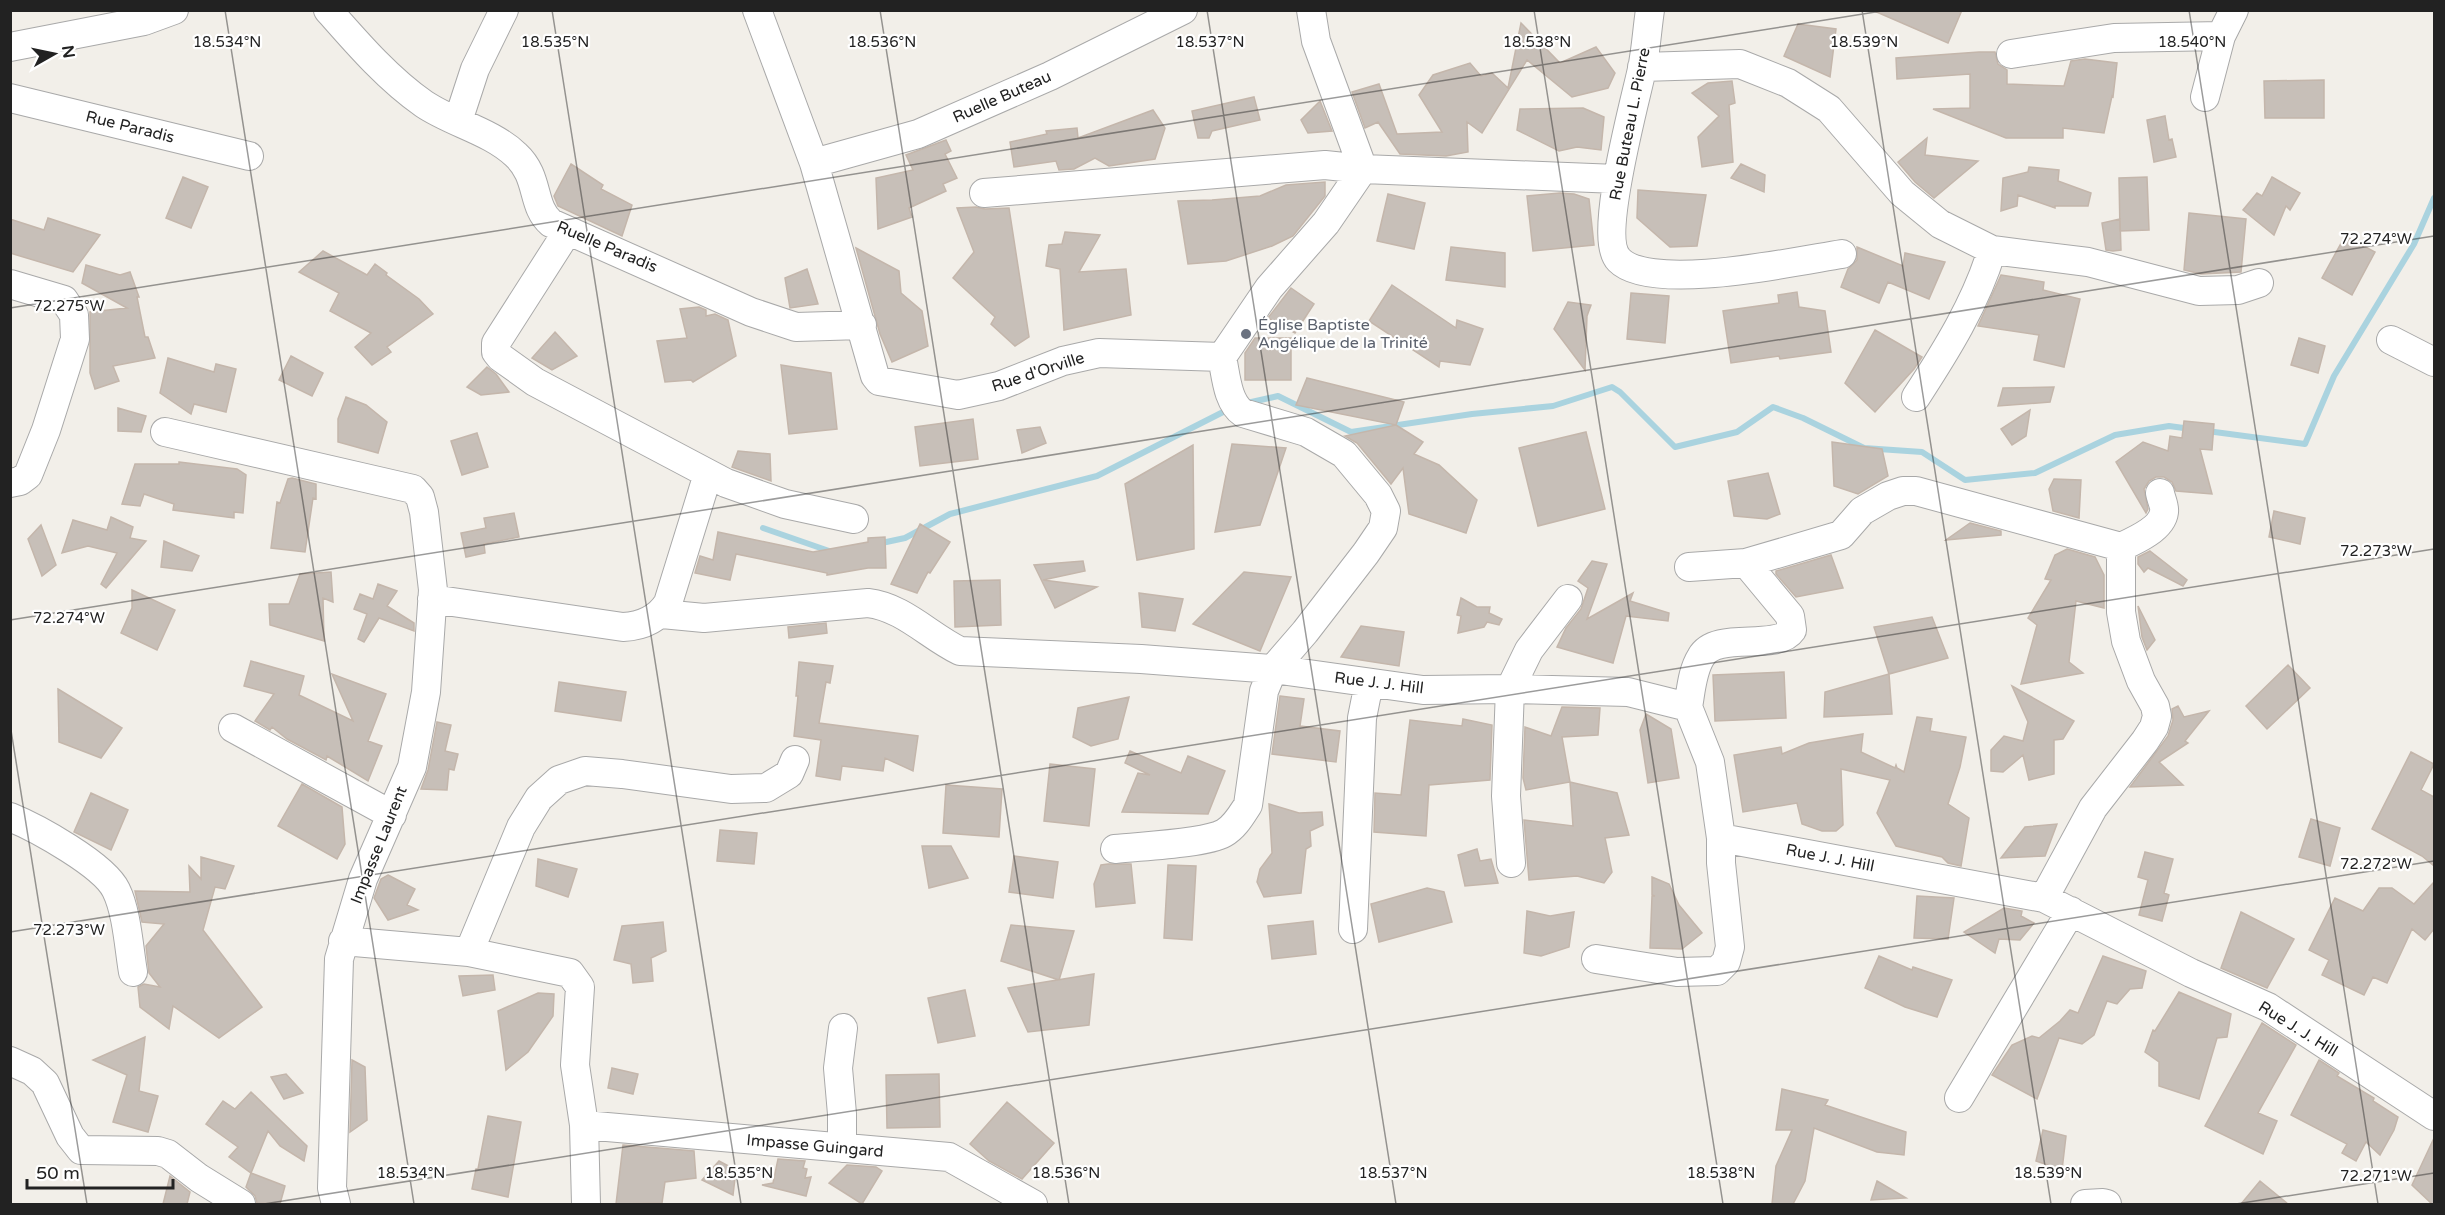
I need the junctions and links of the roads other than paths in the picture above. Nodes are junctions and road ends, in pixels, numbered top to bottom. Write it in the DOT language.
graph roads {
  1 [pos="174,10"];
  2 [pos="328,10"];
  3 [pos="504,10"];
  4 [pos="757,10"];
  5 [pos="1183,10"];
  6 [pos="1311,10"];
  7 [pos="1650,10"];
  8 [pos="2234,10"];
  9 [pos="2221,36"];
  10 [pos="10,47"];
  11 [pos="2011,54"];
  12 [pos="1642,67"];
  13 [pos="2205,97"];
  14 [pos="10,98"];
  15 [pos="458,121"];
  16 [pos="249,156"];
  17 [pos="814,163"];
  18 [pos="1363,169"];
  19 [pos="1617,179"];
  20 [pos="984,193"];
  21 [pos="567,232"];
  22 [pos="1992,250"];
  23 [pos="1842,254"];
  24 [pos="2259,283"];
  25 [pos="10,284"];
  26 [pos="862,325"];
  27 [pos="2391,340"];
  28 [pos="1222,357"];
  29 [pos="2434,362"];
  30 [pos="1916,397"];
  31 [pos="165,432"];
  32 [pos="708,474"];
  33 [pos="10,483"];
  34 [pos="2160,493"];
  35 [pos="854,519"];
  36 [pos="2121,547"];
  37 [pos="1746,563"];
  38 [pos="1689,567"];
  39 [pos="432,599"];
  40 [pos="1568,599"];
  41 [pos="662,614"];
  42 [pos="1273,669"];
  43 [pos="1369,683"];
  44 [pos="1510,689"];
  45 [pos="1688,707"];
  46 [pos="233,728"];
  47 [pos="795,760"];
  48 [pos="392,816"];
  49 [pos="10,817"];
  50 [pos="1721,838"];
  51 [pos="1114,849"];
  52 [pos="1511,863"];
  53 [pos="2044,898"];
  54 [pos="2072,911"];
  55 [pos="1353,929"];
  56 [pos="343,941"];
  57 [pos="469,952"];
  58 [pos="1596,959"];
  59 [pos="133,972"];
  60 [pos="843,1028"];
  61 [pos="10,1062"];
  62 [pos="1959,1098"];
  63 [pos="2434,1116"];
  64 [pos="584,1125"];
  65 [pos="842,1148"];
  66 [pos="241,1204"];
  67 [pos="336,1204"];
  68 [pos="586,1204"];
  69 [pos="1033,1204"];
  1 -- 10 [label="street"];
  2 -- 15 [label="street, Ruelle Paradis"];
  3 -- 15 [label="street"];
  4 -- 17 [label="street, Rue d'Orville"];
  5 -- 17 [label="street, Ruelle Buteau"];
  6 -- 18 [label="street"];
  7 -- 12 [label="street, Rue Buteau L. Pierre"];
  8 -- 9 [label="street"];
  9 -- 11 [label="street"];
  9 -- 13 [label="street"];
  12 -- 19 [label="street, Rue Buteau L. Pierre"];
  12 -- 22 [label="street"];
  14 -- 16 [label="street, Rue Paradis"];
  15 -- 21 [label="street, Ruelle Paradis"];
  17 -- 26 [label="street, Rue d'Orville"];
  18 -- 19 [label="street"];
  18 -- 20 [label="street"];
  18 -- 28 [label="street"];
  19 -- 23 [label="street, Rue Buteau L. Pierre"];
  21 -- 26 [label="street, Ruelle Paradis"];
  21 -- 32 [label="street"];
  22 -- 24 [label="street"];
  22 -- 30 [label="street"];
  25 -- 33 [label="street"];
  26 -- 28 [label="street, Rue d'Orville"];
  27 -- 29 [label="street"];
  28 -- 42 [label="street"];
  31 -- 39 [label="street, Impasse Laurent"];
  32 -- 35 [label="street"];
  32 -- 41 [label="street"];
  34 -- 36 [label="street"];
  36 -- 37 [label="street"];
  36 -- 53 [label="street"];
  37 -- 38 [label="street"];
  37 -- 45 [label="street"];
  39 -- 41 [label="street"];
  39 -- 48 [label="street, Impasse Laurent"];
  40 -- 44 [label="street"];
  41 -- 42 [label="street, Rue J. J. Hill"];
  42 -- 43 [label="street, Rue J. J. Hill"];
  42 -- 51 [label="street"];
  43 -- 44 [label="street, Rue J. J. Hill"];
  43 -- 55 [label="street"];
  44 -- 45 [label="street, Rue J. J. Hill"];
  44 -- 52 [label="street"];
  45 -- 50 [label="street"];
  46 -- 48 [label="street"];
  47 -- 57 [label="street"];
  48 -- 56 [label="street, Impasse Laurent"];
  49 -- 59 [label="street"];
  50 -- 53 [label="street, Rue J. J. Hill"];
  50 -- 58 [label="street"];
  53 -- 54 [label="street, Rue J. J. Hill"];
  54 -- 62 [label="street"];
  54 -- 63 [label="street, Rue J. J. Hill"];
  56 -- 57 [label="street"];
  56 -- 67 [label="street, Impasse Laurent"];
  57 -- 64 [label="street"];
  60 -- 65 [label="street"];
  61 -- 66 [label="street"];
  64 -- 65 [label="street, Impasse Guingard"];
  64 -- 68 [label="street"];
  65 -- 69 [label="street, Impasse Guingard"];
}
